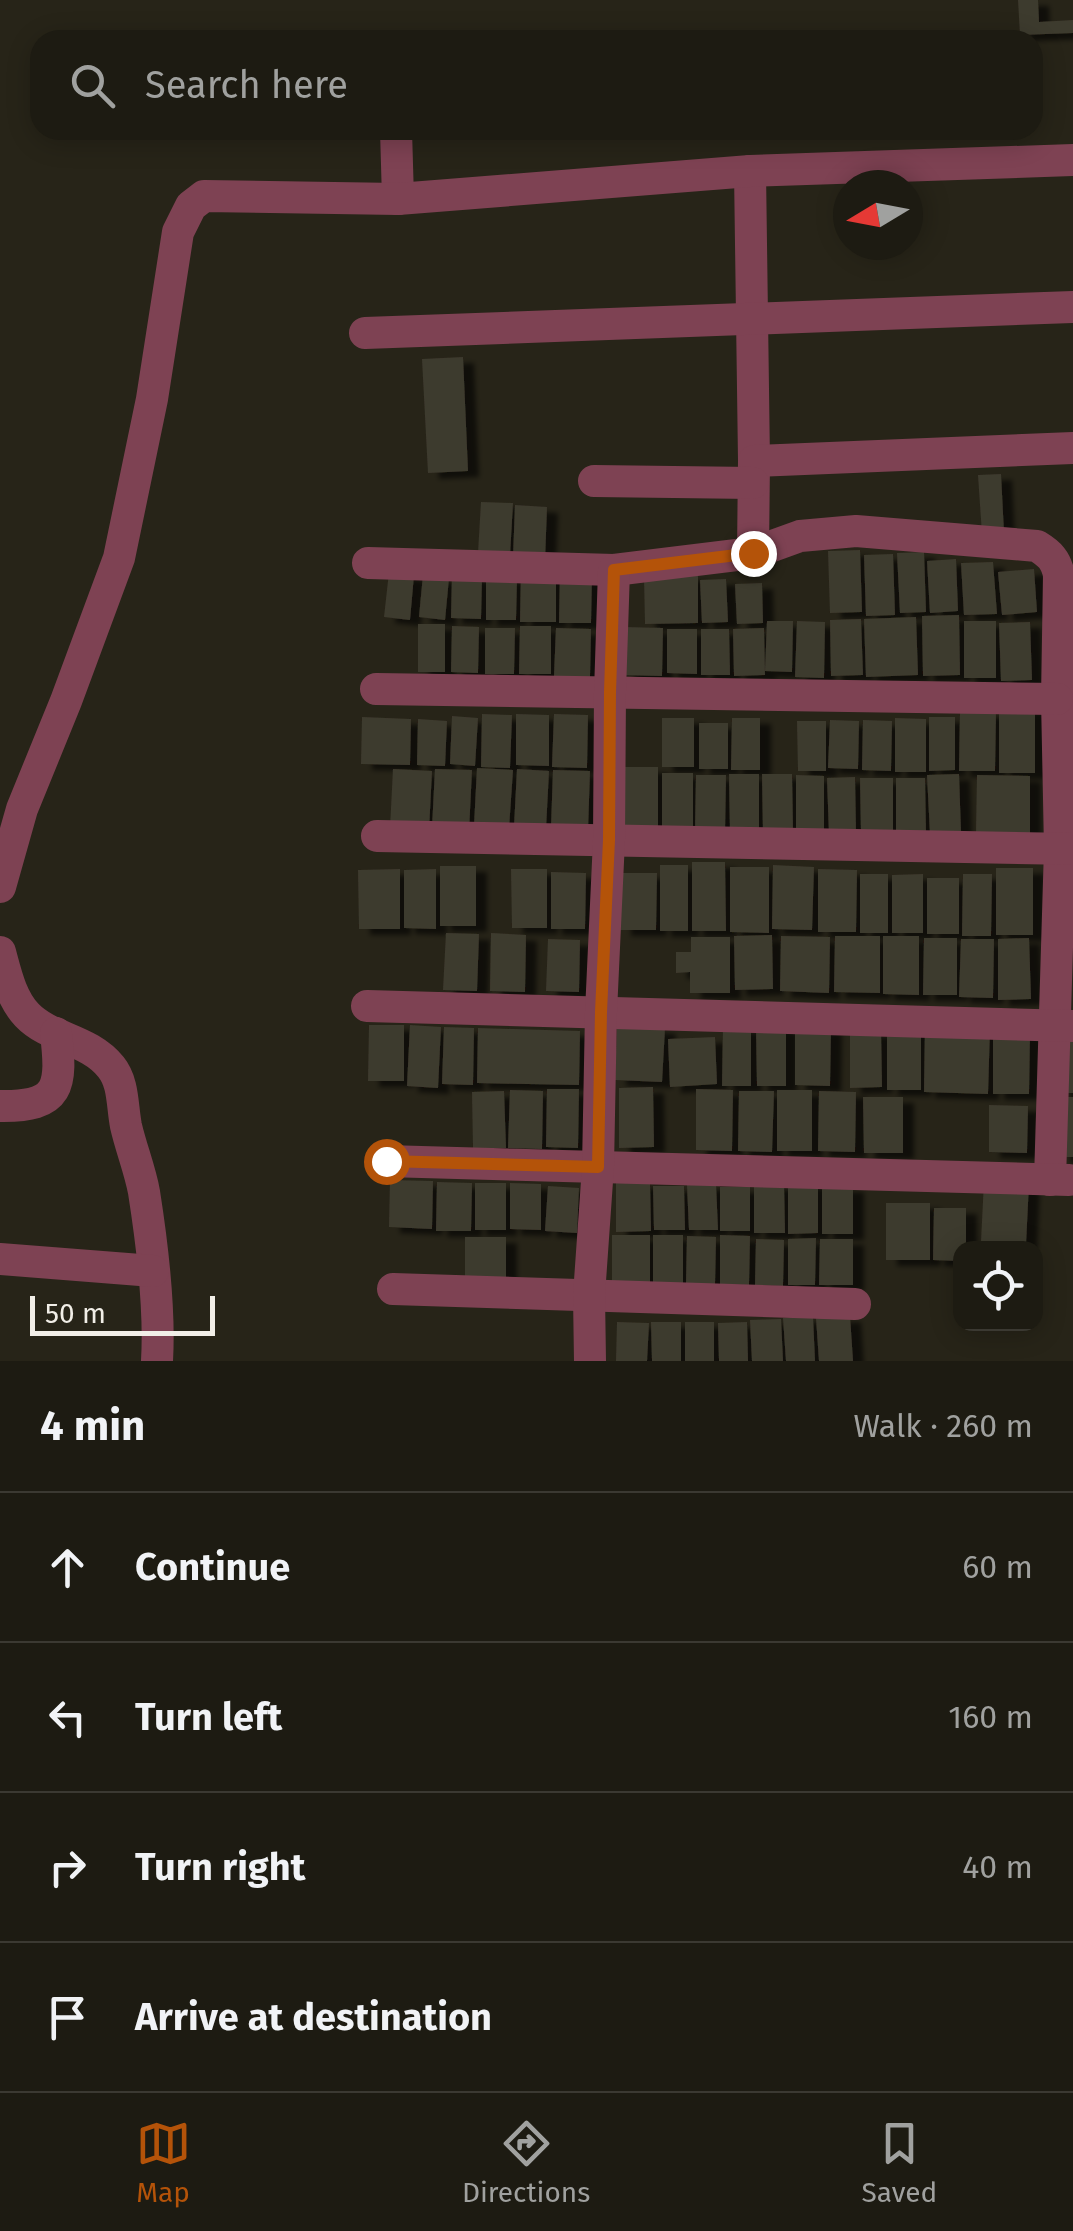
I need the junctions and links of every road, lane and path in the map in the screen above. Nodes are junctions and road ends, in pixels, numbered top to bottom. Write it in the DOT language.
graph roads {
  1 [pos="396,140"];
  2 [pos="1073,160"];
  3 [pos="750,171"];
  4 [pos="398,199"];
  5 [pos="1073,307"];
  6 [pos="751,318"];
  7 [pos="365,333"];
  8 [pos="1073,448"];
  9 [pos="754,472"];
  10 [pos="594,480"];
  11 [pos="753,553"];
  12 [pos="368,563"];
  13 [pos="614,570"];
  14 [pos="376,689"];
  15 [pos="610,692"];
  16 [pos="1057,699"];
  17 [pos="377,836"];
  18 [pos="609,840"];
  19 [pos="1066,848"];
  20 [pos="0,886"];
  21 [pos="0,952"];
  22 [pos="367,1006"];
  23 [pos="601,1012"];
  24 [pos="1064,1026"];
  25 [pos="56,1032"];
  26 [pos="0,1106"];
  27 [pos="386,1161"];
  28 [pos="598,1167"];
  29 [pos="1062,1180"];
  30 [pos="0,1259"];
  31 [pos="153,1271"];
  32 [pos="394,1289"];
  33 [pos="590,1295"];
  34 [pos="855,1304"];
  35 [pos="157,1361"];
  36 [pos="590,1361"];
  1 -- 4 [label="street"];
  2 -- 3 [label="street"];
  3 -- 4 [label="street"];
  3 -- 6 [label="street"];
  4 -- 20 [label="street"];
  5 -- 6 [label="street"];
  6 -- 7 [label="street"];
  6 -- 9 [label="street"];
  8 -- 9 [label="street"];
  9 -- 10 [label="street"];
  9 -- 11 [label="street"];
  11 -- 13 [label="street"];
  11 -- 16 [label="street"];
  12 -- 13 [label="street"];
  13 -- 15 [label="street"];
  14 -- 15 [label="street"];
  15 -- 16 [label="street"];
  15 -- 18 [label="street"];
  16 -- 19 [label="street"];
  17 -- 18 [label="street"];
  18 -- 19 [label="street"];
  18 -- 23 [label="street"];
  19 -- 24 [label="street"];
  21 -- 25 [label="street"];
  22 -- 23 [label="street"];
  23 -- 24 [label="street"];
  23 -- 28 [label="street"];
  24 -- 29 [label="street"];
  25 -- 26 [label="street"];
  25 -- 31 [label="street"];
  27 -- 28 [label="street"];
  28 -- 29 [label="street"];
  28 -- 33 [label="street"];
  30 -- 31 [label="street"];
  31 -- 35 [label="street"];
  32 -- 33 [label="street"];
  33 -- 34 [label="street"];
  33 -- 36 [label="street"];
}
